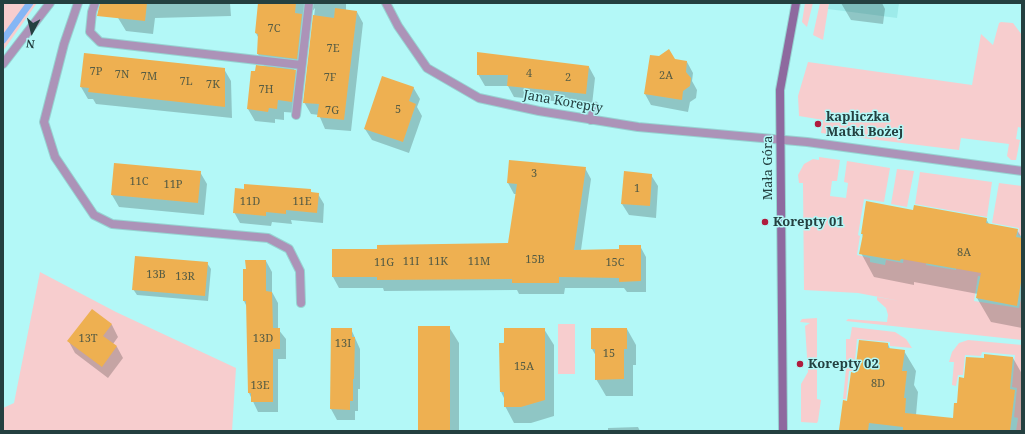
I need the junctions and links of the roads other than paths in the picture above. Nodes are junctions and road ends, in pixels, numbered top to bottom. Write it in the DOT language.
graph roads {
  1 [pos="50,3"];
  2 [pos="78,3"];
  3 [pos="95,3"];
  4 [pos="309,3"];
  5 [pos="386,3"];
  6 [pos="796,3"];
  7 [pos="3,64"];
  8 [pos="301,65"];
  9 [pos="594,106"];
  10 [pos="296,116"];
  11 [pos="591,120"];
  12 [pos="780,141"];
  13 [pos="1022,171"];
  14 [pos="301,303"];
  15 [pos="783,431"];
  1 -- 7 [label="street"];
  2 -- 14 [label="street"];
  3 -- 8 [label="street"];
  4 -- 8 [label="street"];
  5 -- 11 [label="street, Jana Korepty"];
  6 -- 12 [label="street, Mała Góra"];
  8 -- 10 [label="street"];
  9 -- 11 [label="street"];
  11 -- 12 [label="street, Jana Korepty"];
  12 -- 13 [label="street, Jana Korepty"];
  12 -- 15 [label="street, Mała Góra"];
}
